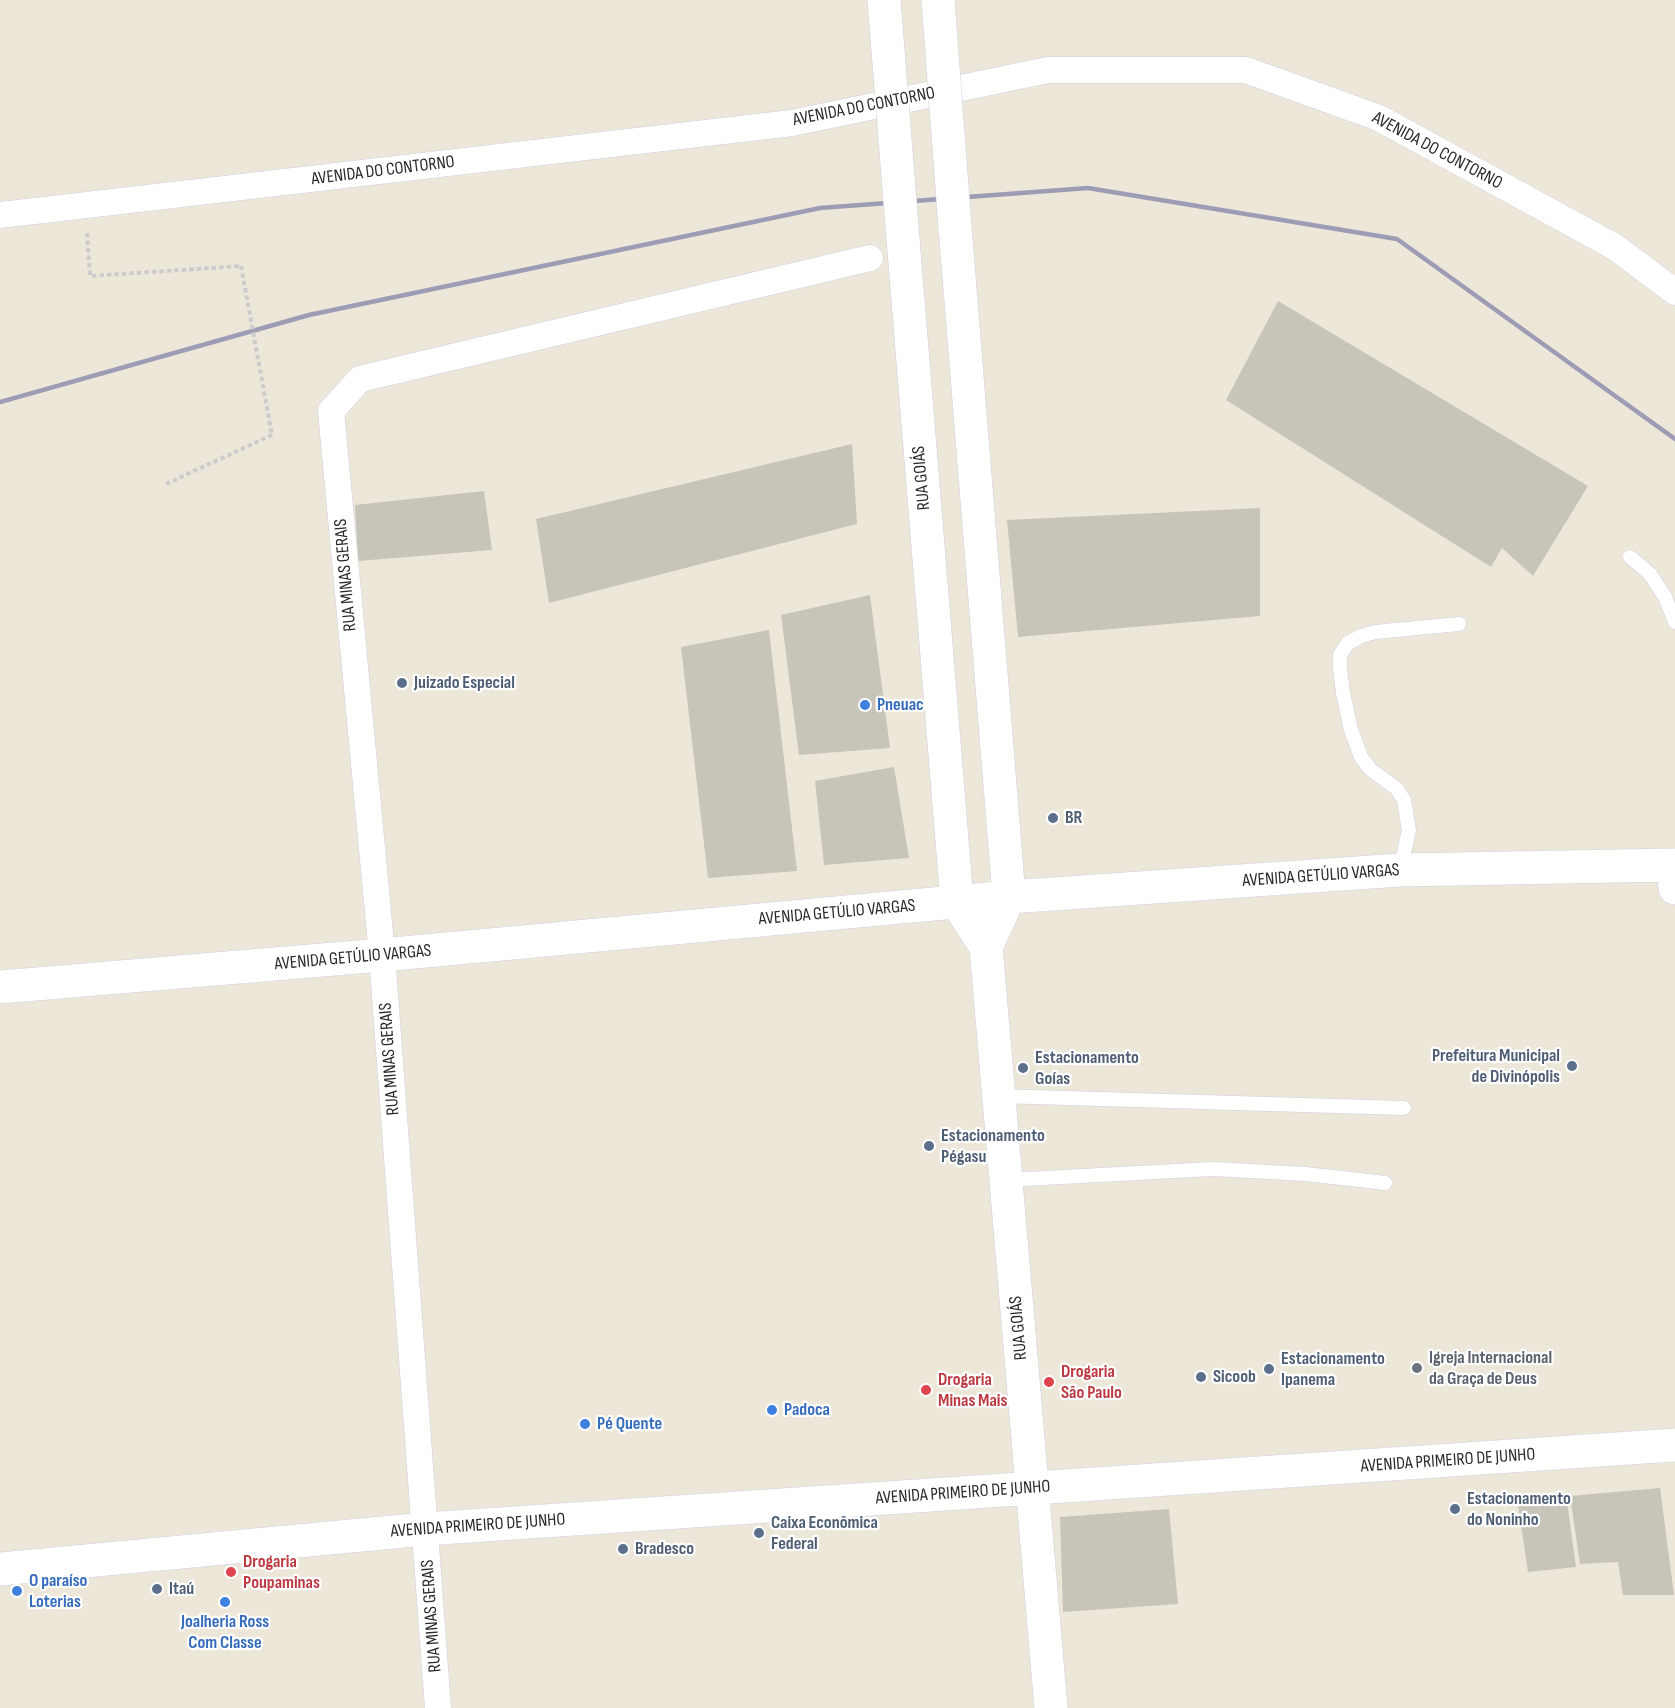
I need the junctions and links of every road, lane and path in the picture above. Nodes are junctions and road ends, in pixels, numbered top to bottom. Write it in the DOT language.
graph roads {
  1 [pos="884,0"];
  2 [pos="938,0"];
  3 [pos="86,205"];
  4 [pos="0,215"];
  5 [pos="870,258"];
  6 [pos="1675,292"];
  7 [pos="166,484"];
  8 [pos="1629,557"];
  9 [pos="1675,622"];
  10 [pos="1459,624"];
  11 [pos="1400,870"];
  12 [pos="1674,872"];
  13 [pos="1009,897"];
  14 [pos="957,902"];
  15 [pos="986,947"];
  16 [pos="382,956"];
  17 [pos="0,987"];
  18 [pos="999,1096"];
  19 [pos="1404,1108"];
  20 [pos="1006,1180"];
  21 [pos="1385,1183"];
  22 [pos="1675,1445"];
  23 [pos="1033,1488"];
  24 [pos="425,1529"];
  25 [pos="0,1569"];
  26 [pos="438,1708"];
  27 [pos="1051,1708"];
  1 -- 14 [label="main road, RUA GOIÁS, bridge"];
  2 -- 13 [label="main road, RUA GOIÁS, bridge"];
  3 -- 4 [label="street, AVENIDA DO CONTORNO"];
  3 -- 6 [label="street, AVENIDA DO CONTORNO"];
  3 -- 7 [label="path, bridge"];
  5 -- 16 [label="street, RUA MINAS GERAIS"];
  8 -- 9 [label="lane"];
  10 -- 11 [label="lane"];
  11 -- 12 [label="main road, AVENIDA GETÚLIO VARGAS"];
  11 -- 13 [label="main road, AVENIDA GETÚLIO VARGAS"];
  13 -- 14 [label="main road, AVENIDA GETÚLIO VARGAS"];
  13 -- 15 [label="main road, RUA GOIÁS"];
  14 -- 15 [label="main road, RUA GOIÁS"];
  14 -- 16 [label="main road, AVENIDA GETÚLIO VARGAS"];
  15 -- 18 [label="main road, RUA GOIÁS"];
  16 -- 17 [label="main road, AVENIDA GETÚLIO VARGAS"];
  16 -- 24 [label="street, RUA MINAS GERAIS"];
  18 -- 19 [label="lane"];
  18 -- 20 [label="main road, RUA GOIÁS"];
  20 -- 21 [label="lane"];
  20 -- 23 [label="main road, RUA GOIÁS"];
  22 -- 23 [label="main road, AVENIDA PRIMEIRO DE JUNHO"];
  23 -- 24 [label="main road, AVENIDA PRIMEIRO DE JUNHO"];
  23 -- 27 [label="main road, RUA GOIÁS"];
  24 -- 25 [label="main road, AVENIDA PRIMEIRO DE JUNHO"];
  24 -- 26 [label="street, RUA MINAS GERAIS"];
}
